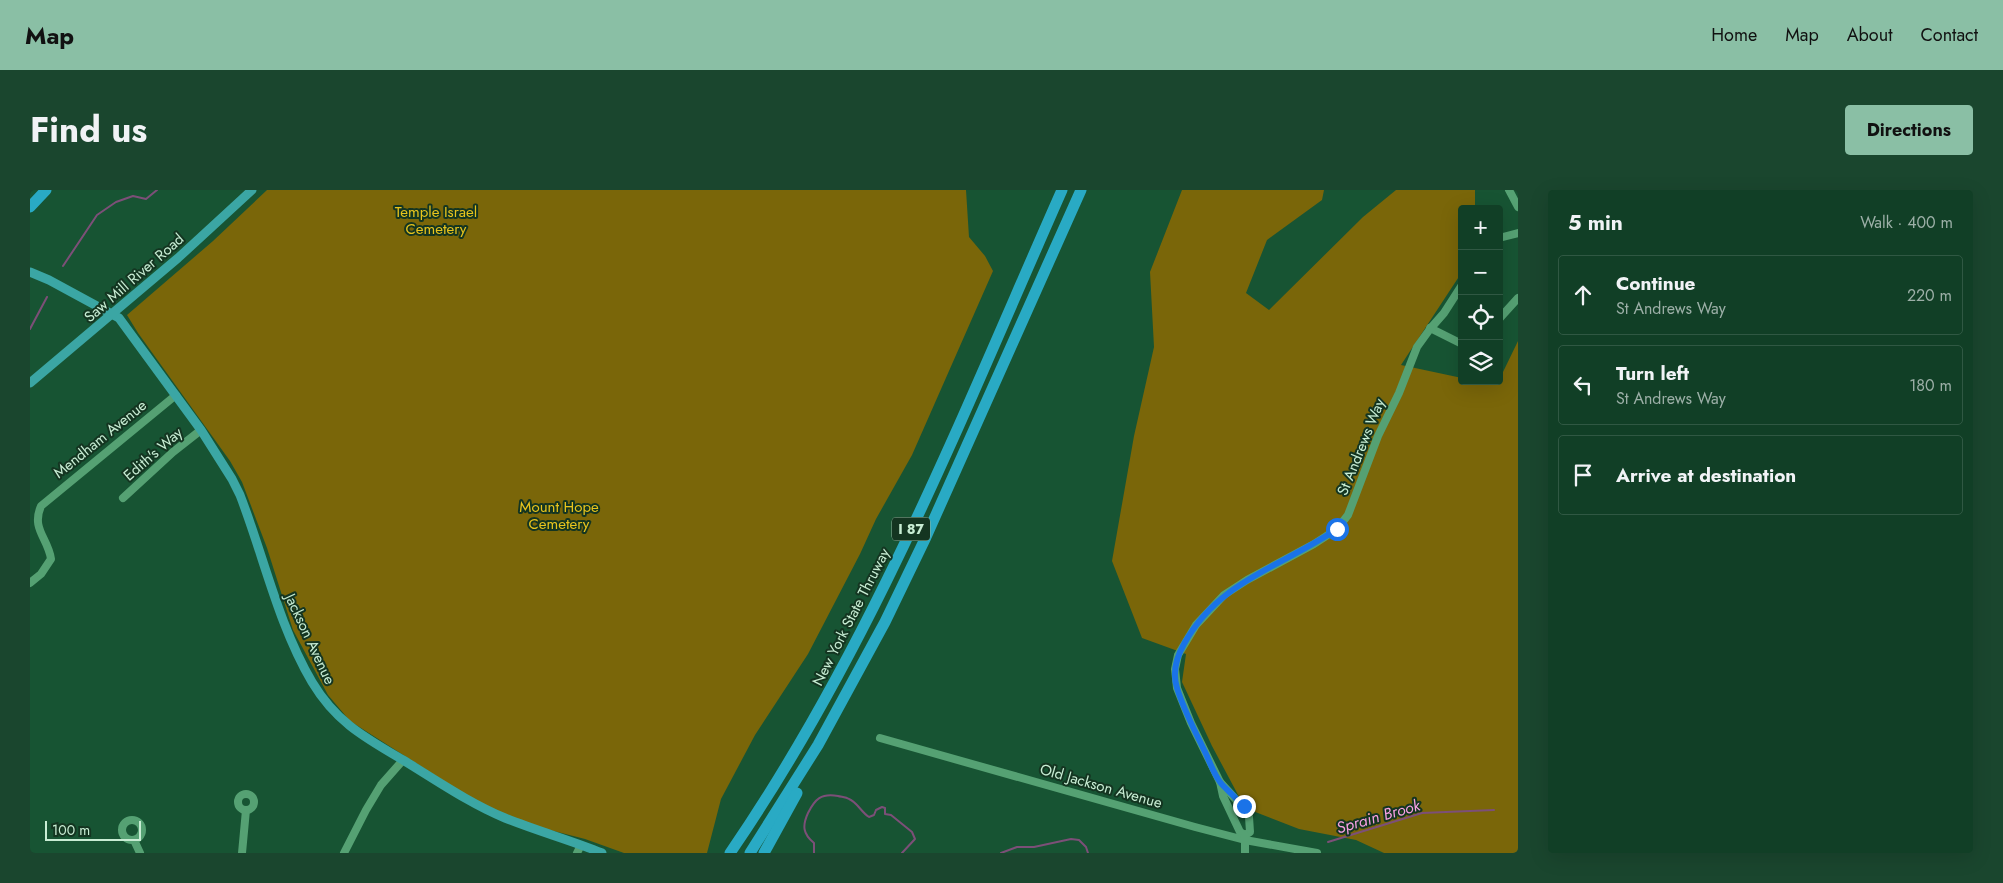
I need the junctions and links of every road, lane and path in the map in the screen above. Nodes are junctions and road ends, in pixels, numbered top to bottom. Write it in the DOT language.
graph roads {
  1 [pos="36,190"];
  2 [pos="46,190"];
  3 [pos="252,190"];
  4 [pos="1062,190"];
  5 [pos="1081,190"];
  6 [pos="1509,190"];
  7 [pos="30,196"];
  8 [pos="30,207"];
  9 [pos="1518,207"];
  10 [pos="1518,233"];
  11 [pos="1503,237"];
  12 [pos="30,272"];
  13 [pos="1458,291"];
  14 [pos="1518,298"];
  15 [pos="113,314"];
  16 [pos="1503,315"];
  17 [pos="1430,328"];
  18 [pos="1458,342"];
  19 [pos="30,382"];
  20 [pos="176,395"];
  21 [pos="201,430"];
  22 [pos="123,498"];
  23 [pos="30,583"];
  24 [pos="830,725"];
  25 [pos="880,738"];
  26 [pos="403,760"];
  27 [pos="1220,782"];
  28 [pos="1240,804"];
  29 [pos="246,810"];
  30 [pos="1230,810"];
  31 [pos="1247,820"];
  32 [pos="1236,823"];
  33 [pos="1245,837"];
  34 [pos="134,840"];
  35 [pos="579,849"];
  36 [pos="140,853"];
  37 [pos="242,853"];
  38 [pos="344,853"];
  39 [pos="602,853"];
  40 [pos="730,853"];
  41 [pos="750,853"];
  42 [pos="764,853"];
  43 [pos="1245,853"];
  44 [pos="1317,853"];
  1 -- 7 [label="highway"];
  2 -- 8 [label="highway"];
  3 -- 15 [label="main road, Saw Mill River Road"];
  4 -- 40 [label="highway, New York State Thruway / I 87"];
  5 -- 24 [label="highway, I 87"];
  6 -- 9 [label="street"];
  10 -- 11 [label="street"];
  12 -- 15 [label="main road, Jackson Avenue"];
  13 -- 17 [label="street, St Andrews Way"];
  14 -- 16 [label="street"];
  15 -- 19 [label="main road, Saw Mill River Road"];
  15 -- 20 [label="main road, Jackson Avenue"];
  17 -- 18 [label="street"];
  17 -- 27 [label="street, St Andrews Way"];
  20 -- 21 [label="main road, Jackson Avenue"];
  20 -- 23 [label="street, Mendham Avenue"];
  21 -- 22 [label="street, Edith's Way"];
  21 -- 26 [label="main road, Jackson Avenue"];
  24 -- 41 [label="highway, I 87"];
  24 -- 42 [label="highway"];
  25 -- 33 [label="street, Old Jackson Avenue"];
  26 -- 35 [label="main road, Jackson Avenue"];
  26 -- 38 [label="street"];
  27 -- 28 [label="street, St Andrews Way"];
  27 -- 30 [label="street, St Andrews Way"];
  28 -- 30 [label="street"];
  28 -- 31 [label="street, St Andrews Way"];
  29 -- 37 [label="street"];
  30 -- 32 [label="street, St Andrews Way"];
  31 -- 32 [label="street"];
  31 -- 33 [label="street"];
  32 -- 33 [label="street, St Andrews Way"];
  33 -- 43 [label="street"];
  33 -- 44 [label="street, Old Jackson Avenue"];
  34 -- 36 [label="street"];
  35 -- 39 [label="main road, Jackson Avenue"];
}
